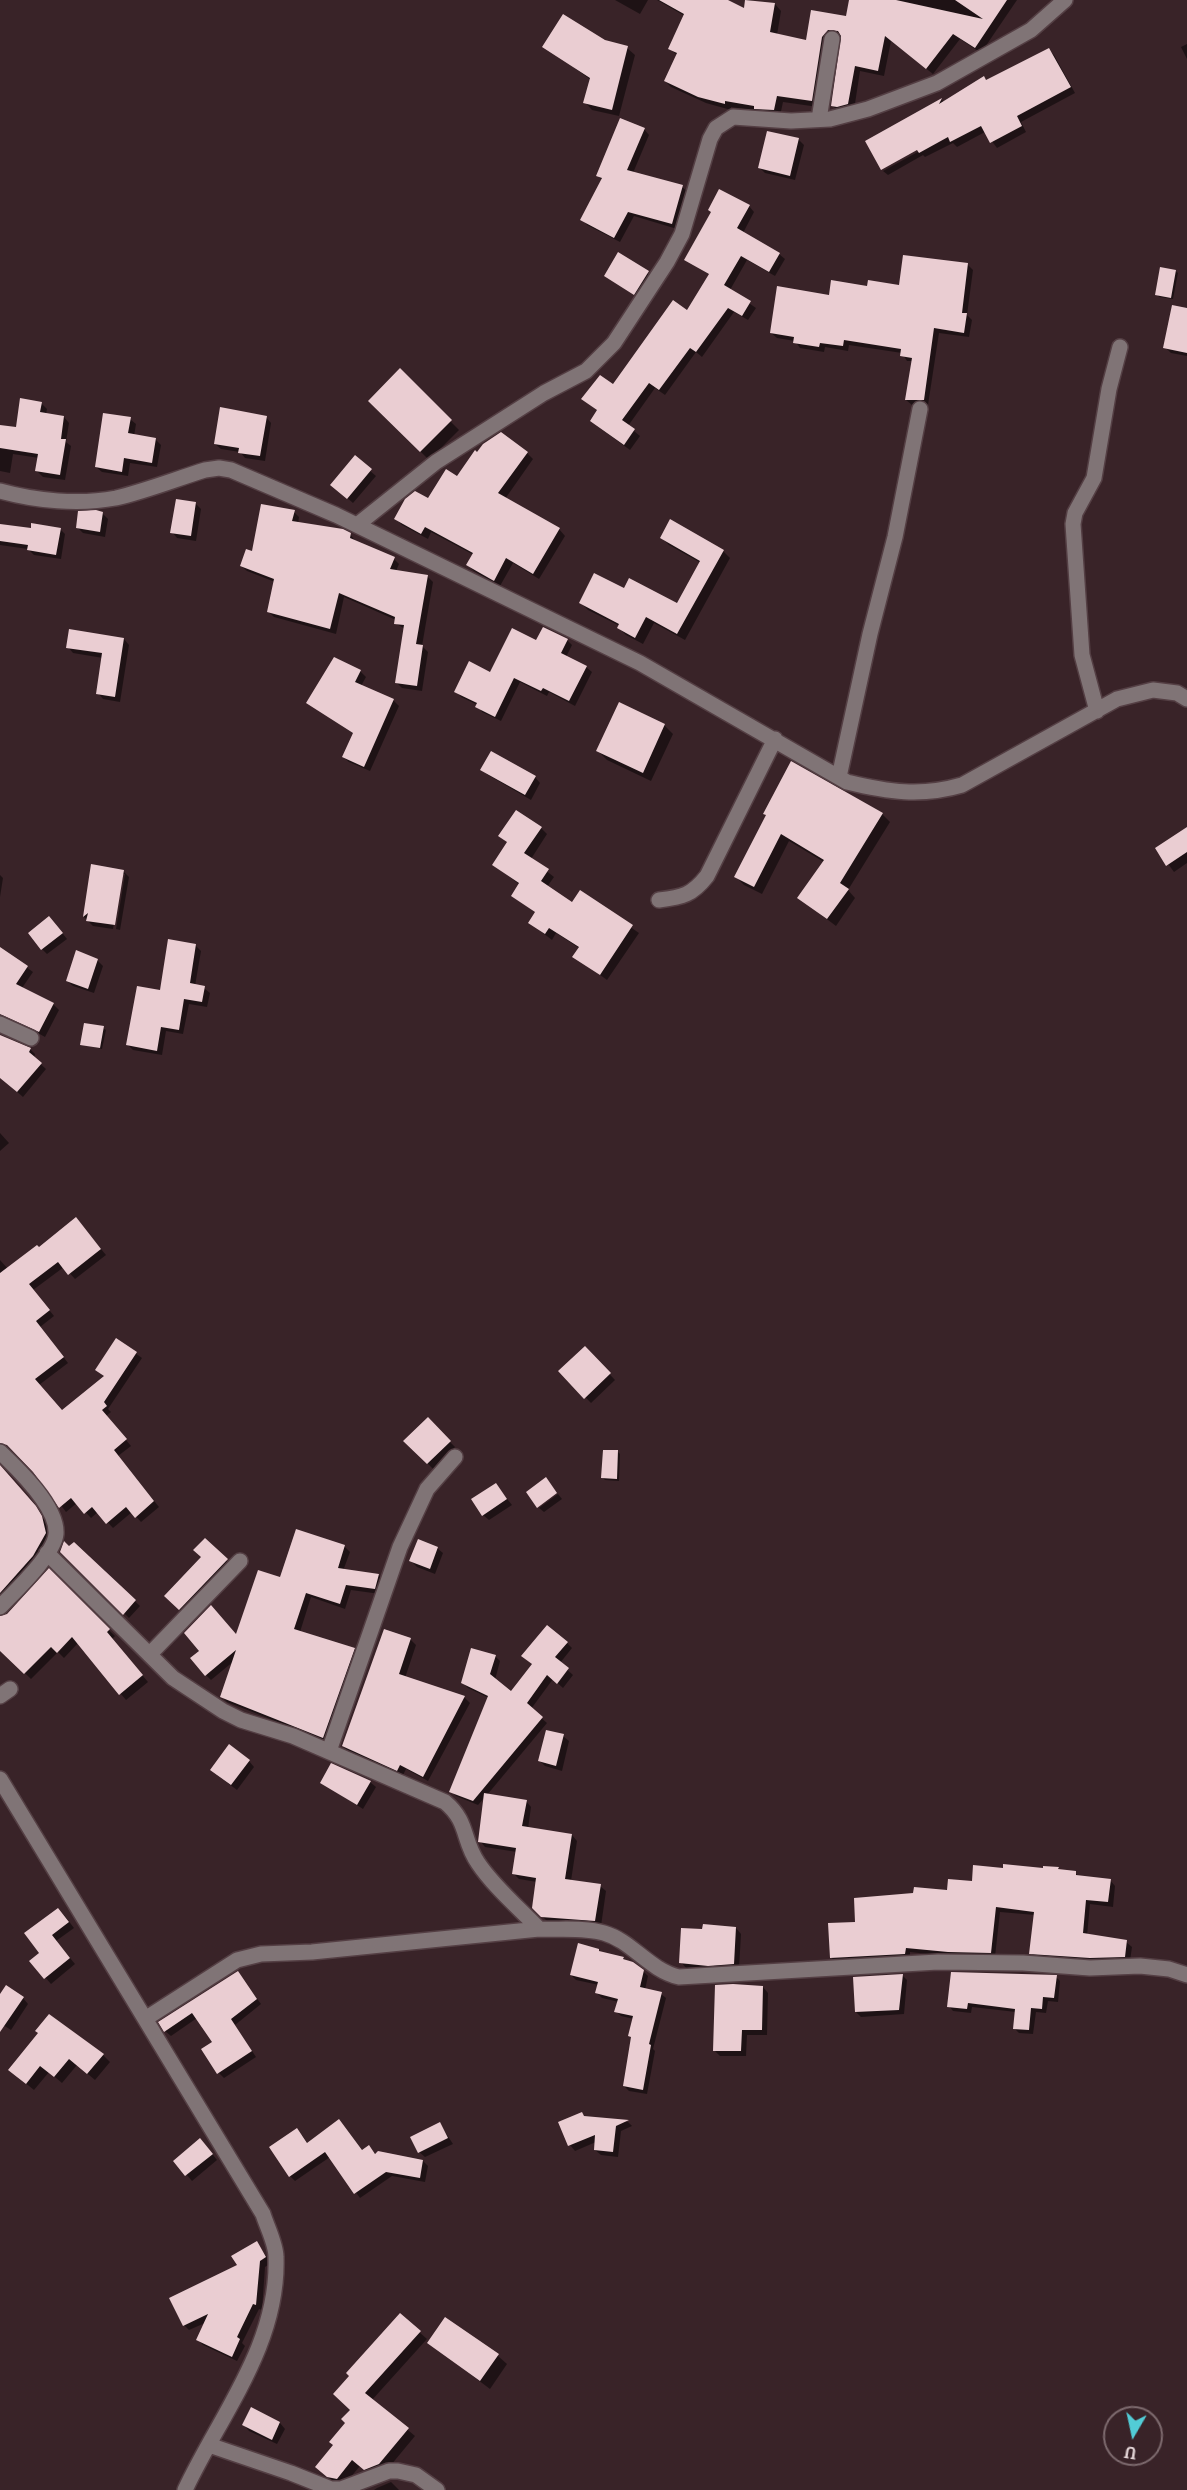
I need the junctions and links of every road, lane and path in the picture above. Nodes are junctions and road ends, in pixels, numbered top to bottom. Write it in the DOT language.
graph roads {
  1 [pos="1065,0"];
  2 [pos="832,39"];
  3 [pos="819,119"];
  4 [pos="1120,347"];
  5 [pos="920,409"];
  6 [pos="0,491"];
  7 [pos="357,525"];
  8 [pos="1187,699"];
  9 [pos="1097,711"];
  10 [pos="775,739"];
  11 [pos="839,777"];
  12 [pos="659,900"];
  13 [pos="0,1024"];
  14 [pos="31,1038"];
  15 [pos="0,1452"];
  16 [pos="454,1456"];
  17 [pos="47,1552"];
  18 [pos="240,1561"];
  19 [pos="0,1607"];
  20 [pos="150,1654"];
  21 [pos="329,1751"];
  22 [pos="0,1779"];
  23 [pos="539,1929"];
  24 [pos="1187,1975"];
  25 [pos="145,2019"];
  26 [pos="213,2446"];
  27 [pos="185,2490"];
  28 [pos="341,2490"];
  29 [pos="437,2490"];
  1 -- 3 [label="street"];
  2 -- 3 [label="street"];
  3 -- 7 [label="street"];
  4 -- 9 [label="street"];
  5 -- 11 [label="street"];
  6 -- 7 [label="street"];
  7 -- 10 [label="street"];
  8 -- 9 [label="street"];
  9 -- 11 [label="street"];
  10 -- 11 [label="street"];
  10 -- 12 [label="street"];
  13 -- 14 [label="street"];
  15 -- 17 [label="street"];
  16 -- 21 [label="street"];
  17 -- 19 [label="street"];
  17 -- 20 [label="street"];
  18 -- 20 [label="street"];
  20 -- 21 [label="street"];
  21 -- 23 [label="street"];
  22 -- 25 [label="street"];
  23 -- 24 [label="street"];
  23 -- 25 [label="street"];
  25 -- 26 [label="street"];
  26 -- 27 [label="street"];
  26 -- 28 [label="street"];
  28 -- 29 [label="street"];
}
